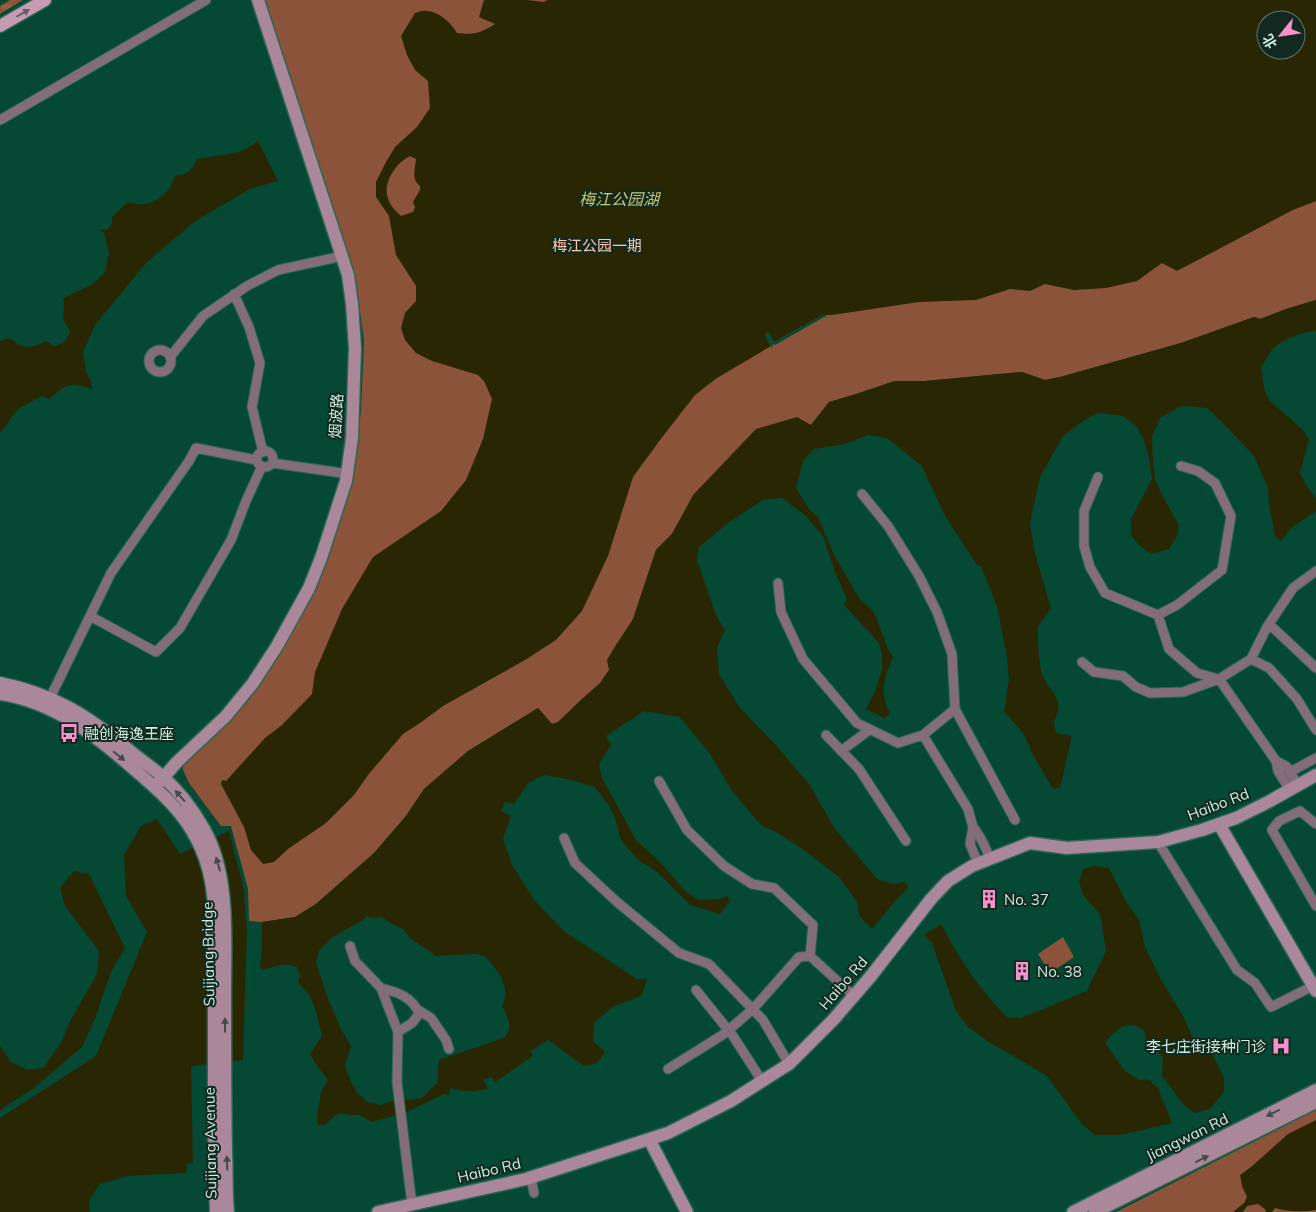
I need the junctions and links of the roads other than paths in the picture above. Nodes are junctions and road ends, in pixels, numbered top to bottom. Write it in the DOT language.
graph roads {
  1 [pos="45,0"];
  2 [pos="206,0"];
  3 [pos="251,0"];
  4 [pos="258,0"];
  5 [pos="0,26"];
  6 [pos="0,120"];
  7 [pos="338,257"];
  8 [pos="234,294"];
  9 [pos="170,356"];
  10 [pos="263,452"];
  11 [pos="272,462"];
  12 [pos="260,463"];
  13 [pos="1181,466"];
  14 [pos="342,473"];
  15 [pos="1098,477"];
  16 [pos="862,494"];
  17 [pos="1314,575"];
  18 [pos="778,583"];
  19 [pos="1158,615"];
  20 [pos="90,616"];
  21 [pos="1269,624"];
  22 [pos="1251,659"];
  23 [pos="1082,662"];
  24 [pos="1316,668"];
  25 [pos="1219,679"];
  26 [pos="0,683"];
  27 [pos="0,694"];
  28 [pos="50,698"];
  29 [pos="955,709"];
  30 [pos="857,722"];
  31 [pos="1316,730"];
  32 [pos="826,735"];
  33 [pos="923,735"];
  34 [pos="841,751"];
  35 [pos="1316,758"];
  36 [pos="1276,761"];
  37 [pos="1290,772"];
  38 [pos="1316,775"];
  39 [pos="156,779"];
  40 [pos="659,781"];
  41 [pos="1294,788"];
  42 [pos="1015,820"];
  43 [pos="1219,824"];
  44 [pos="1316,824"];
  45 [pos="973,828"];
  46 [pos="564,838"];
  47 [pos="906,841"];
  48 [pos="1158,842"];
  49 [pos="990,858"];
  50 [pos="978,863"];
  51 [pos="1316,906"];
  52 [pos="350,946"];
  53 [pos="810,956"];
  54 [pos="381,988"];
  55 [pos="1314,989"];
  56 [pos="696,990"];
  57 [pos="854,996"];
  58 [pos="753,1009"];
  59 [pos="418,1010"];
  60 [pos="729,1030"];
  61 [pos="398,1032"];
  62 [pos="449,1049"];
  63 [pos="789,1064"];
  64 [pos="668,1069"];
  65 [pos="220,1074"];
  66 [pos="762,1082"];
  67 [pos="1316,1090"];
  68 [pos="1316,1102"];
  69 [pos="645,1140"];
  70 [pos="530,1178"];
  71 [pos="534,1193"];
  72 [pos="412,1205"];
  73 [pos="216,1212"];
  74 [pos="228,1212"];
  75 [pos="378,1212"];
  76 [pos="678,1212"];
  77 [pos="687,1212"];
  78 [pos="1073,1212"];
  79 [pos="1095,1212"];
  5 -- 1 [label="main road, one-way"];
  2 -- 6 [label="street"];
  3 -- 7 [label="main road, 烟波路"];
  4 -- 39 [label="main road, 烟波路"];
  7 -- 8 [label="street"];
  7 -- 14 [label="main road, 烟波路"];
  8 -- 9 [label="street"];
  8 -- 10 [label="street"];
  10 -- 11 [label="street"];
  10 -- 12 [label="street"];
  11 -- 12 [label="street"];
  11 -- 14 [label="street"];
  12 -- 20 [label="street"];
  12 -- 20 [label="street"];
  13 -- 19 [label="street"];
  14 -- 39 [label="main road, 烟波路"];
  15 -- 19 [label="street"];
  16 -- 29 [label="street"];
  17 -- 21 [label="street"];
  18 -- 30 [label="street"];
  19 -- 25 [label="street"];
  20 -- 28 [label="street"];
  21 -- 22 [label="street"];
  21 -- 24 [label="street"];
  22 -- 25 [label="street"];
  22 -- 31 [label="street"];
  23 -- 25 [label="street"];
  25 -- 36 [label="street"];
  26 -- 28 [label="main road"];
  27 -- 39 [label="main road, one-way"];
  28 -- 39 [label="main road"];
  29 -- 33 [label="street"];
  29 -- 42 [label="street"];
  30 -- 33 [label="street"];
  30 -- 34 [label="street"];
  32 -- 34 [label="street"];
  33 -- 45 [label="street"];
  34 -- 47 [label="street"];
  35 -- 37 [label="street"];
  36 -- 37 [label="street"];
  36 -- 41 [label="street"];
  37 -- 41 [label="street"];
  38 -- 41 [label="main road, Haibo Rd"];
  39 -- 65 [label="main road, Suijiang Bridge"];
  40 -- 53 [label="street"];
  41 -- 43 [label="main road, Haibo Rd"];
  43 -- 48 [label="main road, Haibo Rd"];
  43 -- 55 [label="main road"];
  44 -- 51 [label="street"];
  45 -- 49 [label="street"];
  45 -- 50 [label="street"];
  46 -- 58 [label="street"];
  48 -- 49 [label="main road, Haibo Rd"];
  48 -- 55 [label="street"];
  49 -- 50 [label="main road, Haibo Rd"];
  50 -- 57 [label="main road, Haibo Rd"];
  52 -- 54 [label="street"];
  53 -- 57 [label="street"];
  53 -- 58 [label="street"];
  54 -- 59 [label="street"];
  54 -- 61 [label="street"];
  56 -- 60 [label="street"];
  57 -- 63 [label="main road, Haibo Rd"];
  58 -- 60 [label="street"];
  58 -- 63 [label="street"];
  59 -- 61 [label="street"];
  59 -- 62 [label="street"];
  60 -- 64 [label="street"];
  60 -- 66 [label="street"];
  61 -- 72 [label="street"];
  63 -- 66 [label="main road, Haibo Rd"];
  65 -- 73 [label="main road, Suijiang Avenue"];
  74 -- 65 [label="main road, Suijiang Avenue, one-way"];
  66 -- 69 [label="main road, Haibo Rd"];
  67 -- 78 [label="main road, Jiangwan Rd, one-way"];
  79 -- 68 [label="main road, Jiangwan Rd, one-way"];
  69 -- 70 [label="main road, Haibo Rd"];
  69 -- 76 [label="main road"];
  69 -- 77 [label="main road"];
  70 -- 71 [label="street"];
  70 -- 72 [label="main road, Haibo Rd"];
  72 -- 75 [label="main road, Haibo Rd"];
}
